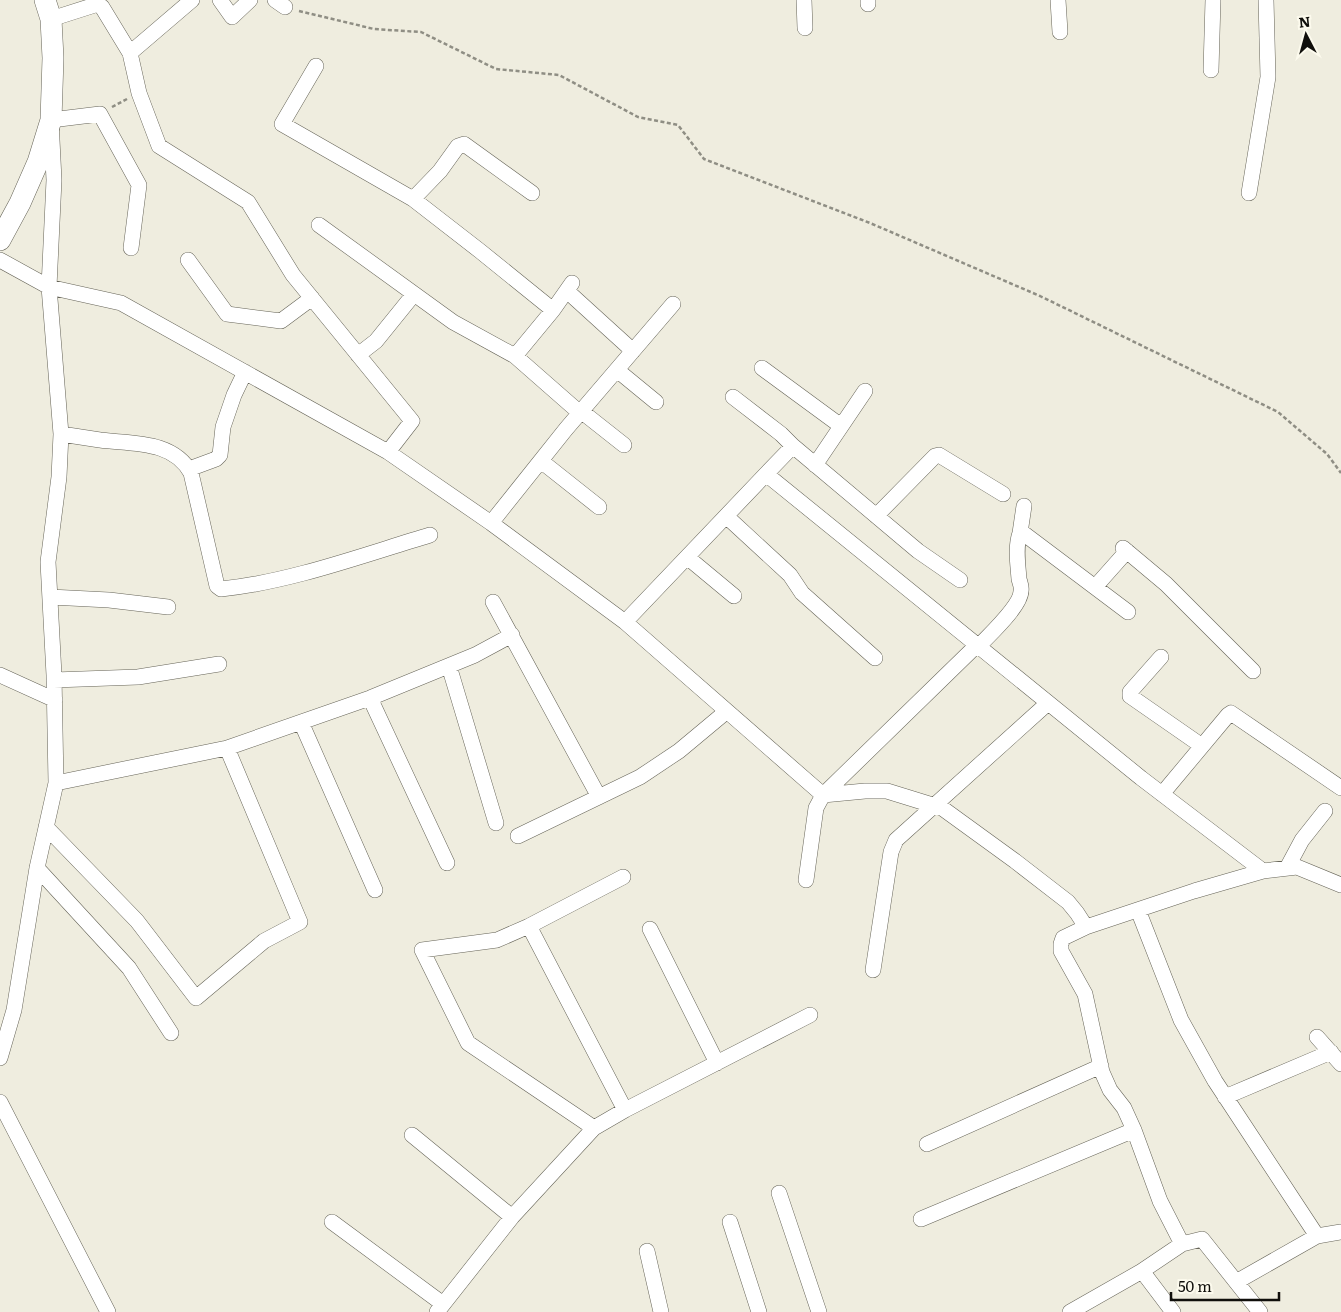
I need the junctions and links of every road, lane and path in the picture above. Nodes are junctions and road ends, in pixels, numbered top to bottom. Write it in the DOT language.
graph roads {
  1 [pos="192,0"];
  2 [pos="220,0"];
  3 [pos="250,0"];
  4 [pos="804,0"];
  5 [pos="1058,0"];
  6 [pos="1213,0"];
  7 [pos="1266,0"];
  8 [pos="280,4"];
  9 [pos="48,9"];
  10 [pos="805,28"];
  11 [pos="1060,32"];
  12 [pos="130,53"];
  13 [pos="316,66"];
  14 [pos="1211,70"];
  15 [pos="139,93"];
  16 [pos="100,114"];
  17 [pos="51,120"];
  18 [pos="532,193"];
  19 [pos="1249,193"];
  20 [pos="413,199"];
  21 [pos="318,225"];
  22 [pos="0,240"];
  23 [pos="131,248"];
  24 [pos="0,260"];
  25 [pos="188,260"];
  26 [pos="49,287"];
  27 [pos="414,294"];
  28 [pos="312,298"];
  29 [pos="673,304"];
  30 [pos="553,310"];
  31 [pos="633,351"];
  32 [pos="358,356"];
  33 [pos="515,356"];
  34 [pos="762,368"];
  35 [pos="617,370"];
  36 [pos="245,372"];
  37 [pos="864,391"];
  38 [pos="732,398"];
  39 [pos="656,402"];
  40 [pos="580,412"];
  41 [pos="841,426"];
  42 [pos="61,434"];
  43 [pos="624,445"];
  44 [pos="793,446"];
  45 [pos="388,452"];
  46 [pos="541,460"];
  47 [pos="815,465"];
  48 [pos="189,469"];
  49 [pos="1341,473"];
  50 [pos="766,474"];
  51 [pos="1003,494"];
  52 [pos="599,506"];
  53 [pos="1024,506"];
  54 [pos="726,516"];
  55 [pos="876,516"];
  56 [pos="491,523"];
  57 [pos="1020,533"];
  58 [pos="430,535"];
  59 [pos="687,557"];
  60 [pos="960,580"];
  61 [pos="1095,587"];
  62 [pos="734,596"];
  63 [pos="50,597"];
  64 [pos="493,602"];
  65 [pos="168,608"];
  66 [pos="1128,612"];
  67 [pos="625,622"];
  68 [pos="512,635"];
  69 [pos="978,645"];
  70 [pos="1161,657"];
  71 [pos="875,658"];
  72 [pos="219,664"];
  73 [pos="449,666"];
  74 [pos="1252,670"];
  75 [pos="0,675"];
  76 [pos="54,680"];
  77 [pos="370,698"];
  78 [pos="55,700"];
  79 [pos="1048,702"];
  80 [pos="727,710"];
  81 [pos="301,722"];
  82 [pos="1202,746"];
  83 [pos="227,748"];
  84 [pos="56,784"];
  85 [pos="1341,788"];
  86 [pos="1162,794"];
  87 [pos="823,795"];
  88 [pos="599,796"];
  89 [pos="934,806"];
  90 [pos="1325,811"];
  91 [pos="496,823"];
  92 [pos="46,828"];
  93 [pos="518,836"];
  94 [pos="447,863"];
  95 [pos="37,868"];
  96 [pos="1287,868"];
  97 [pos="1263,871"];
  98 [pos="623,877"];
  99 [pos="806,880"];
  100 [pos="1341,885"];
  101 [pos="375,890"];
  102 [pos="1138,910"];
  103 [pos="530,926"];
  104 [pos="1086,927"];
  105 [pos="650,929"];
  106 [pos="873,970"];
  107 [pos="810,1015"];
  108 [pos="171,1033"];
  109 [pos="1317,1037"];
  110 [pos="1331,1052"];
  111 [pos="0,1058"];
  112 [pos="717,1063"];
  113 [pos="1341,1064"];
  114 [pos="1101,1066"];
  115 [pos="1225,1097"];
  116 [pos="0,1102"];
  117 [pos="626,1110"];
  118 [pos="594,1128"];
  119 [pos="1134,1130"];
  120 [pos="412,1135"];
  121 [pos="926,1144"];
  122 [pos="779,1193"];
  123 [pos="512,1217"];
  124 [pos="920,1219"];
  125 [pos="332,1222"];
  126 [pos="730,1222"];
  127 [pos="1341,1232"];
  128 [pos="1317,1236"];
  129 [pos="1182,1244"];
  130 [pos="647,1251"];
  131 [pos="1142,1271"];
  132 [pos="1236,1282"];
  133 [pos="440,1308"];
  134 [pos="1072,1311"];
  135 [pos="108,1312"];
  136 [pos="661,1312"];
  137 [pos="759,1312"];
  138 [pos="819,1312"];
  139 [pos="1173,1312"];
  140 [pos="1260,1312"];
  1 -- 12 [label="street"];
  2 -- 3 [label="street"];
  4 -- 10 [label="street"];
  5 -- 11 [label="street"];
  6 -- 14 [label="street"];
  7 -- 19 [label="street"];
  8 -- 49 [label="path"];
  9 -- 12 [label="street"];
  9 -- 17 [label="main road"];
  12 -- 15 [label="street"];
  13 -- 20 [label="street"];
  15 -- 16 [label="path"];
  15 -- 28 [label="street"];
  16 -- 17 [label="street"];
  16 -- 23 [label="street"];
  17 -- 22 [label="main road"];
  17 -- 26 [label="street"];
  18 -- 20 [label="street"];
  20 -- 30 [label="street"];
  21 -- 27 [label="street"];
  24 -- 26 [label="street"];
  25 -- 28 [label="street"];
  26 -- 36 [label="street"];
  26 -- 42 [label="street"];
  27 -- 32 [label="street"];
  27 -- 33 [label="street"];
  28 -- 32 [label="street"];
  29 -- 31 [label="street"];
  30 -- 31 [label="street"];
  30 -- 33 [label="street"];
  31 -- 35 [label="street"];
  32 -- 45 [label="street"];
  33 -- 40 [label="street"];
  34 -- 41 [label="street"];
  35 -- 39 [label="street"];
  35 -- 40 [label="street"];
  36 -- 45 [label="street"];
  36 -- 48 [label="street"];
  37 -- 41 [label="street"];
  38 -- 44 [label="street"];
  40 -- 43 [label="street"];
  40 -- 46 [label="street"];
  41 -- 47 [label="street"];
  42 -- 48 [label="street"];
  42 -- 63 [label="street"];
  44 -- 47 [label="street"];
  44 -- 50 [label="street"];
  45 -- 56 [label="street"];
  46 -- 52 [label="street"];
  46 -- 56 [label="street"];
  47 -- 55 [label="street"];
  48 -- 58 [label="street"];
  50 -- 54 [label="street"];
  50 -- 69 [label="street"];
  51 -- 55 [label="street"];
  53 -- 57 [label="street"];
  54 -- 59 [label="street"];
  54 -- 71 [label="street"];
  55 -- 60 [label="street"];
  56 -- 67 [label="street"];
  57 -- 61 [label="street"];
  57 -- 69 [label="street"];
  59 -- 62 [label="street"];
  59 -- 67 [label="street"];
  61 -- 66 [label="street"];
  61 -- 74 [label="street"];
  63 -- 65 [label="street"];
  63 -- 76 [label="street"];
  64 -- 68 [label="street"];
  67 -- 80 [label="street"];
  68 -- 73 [label="street"];
  68 -- 88 [label="street"];
  69 -- 79 [label="street"];
  69 -- 87 [label="street"];
  70 -- 82 [label="street"];
  72 -- 76 [label="street"];
  73 -- 77 [label="street"];
  73 -- 91 [label="street"];
  75 -- 78 [label="street"];
  76 -- 78 [label="street"];
  77 -- 81 [label="street"];
  77 -- 94 [label="street"];
  78 -- 84 [label="street"];
  79 -- 86 [label="street"];
  79 -- 89 [label="street"];
  80 -- 87 [label="street"];
  80 -- 88 [label="street"];
  81 -- 83 [label="street"];
  81 -- 101 [label="street"];
  82 -- 85 [label="street"];
  82 -- 86 [label="street"];
  83 -- 84 [label="street"];
  83 -- 92 [label="street"];
  84 -- 92 [label="street"];
  86 -- 97 [label="street"];
  87 -- 89 [label="street"];
  87 -- 99 [label="street"];
  88 -- 93 [label="street"];
  89 -- 104 [label="street"];
  89 -- 106 [label="street"];
  90 -- 96 [label="street"];
  92 -- 95 [label="street"];
  95 -- 108 [label="street"];
  95 -- 111 [label="street"];
  96 -- 97 [label="street"];
  96 -- 100 [label="street"];
  97 -- 102 [label="street"];
  98 -- 103 [label="street"];
  102 -- 104 [label="street"];
  102 -- 115 [label="street"];
  103 -- 117 [label="street"];
  103 -- 118 [label="street"];
  104 -- 114 [label="street"];
  105 -- 112 [label="street"];
  107 -- 112 [label="street"];
  109 -- 110 [label="street"];
  110 -- 113 [label="street"];
  110 -- 115 [label="street"];
  112 -- 117 [label="street"];
  114 -- 119 [label="street"];
  114 -- 121 [label="street"];
  115 -- 128 [label="street"];
  116 -- 135 [label="street"];
  117 -- 118 [label="street"];
  118 -- 123 [label="street"];
  119 -- 124 [label="street"];
  119 -- 129 [label="street"];
  120 -- 123 [label="street"];
  122 -- 138 [label="street"];
  123 -- 133 [label="street"];
  125 -- 133 [label="street"];
  126 -- 137 [label="street"];
  127 -- 128 [label="street"];
  128 -- 132 [label="street"];
  129 -- 131 [label="street"];
  129 -- 132 [label="street"];
  130 -- 136 [label="street"];
  131 -- 134 [label="street"];
  131 -- 139 [label="street"];
  132 -- 140 [label="street"];
}
